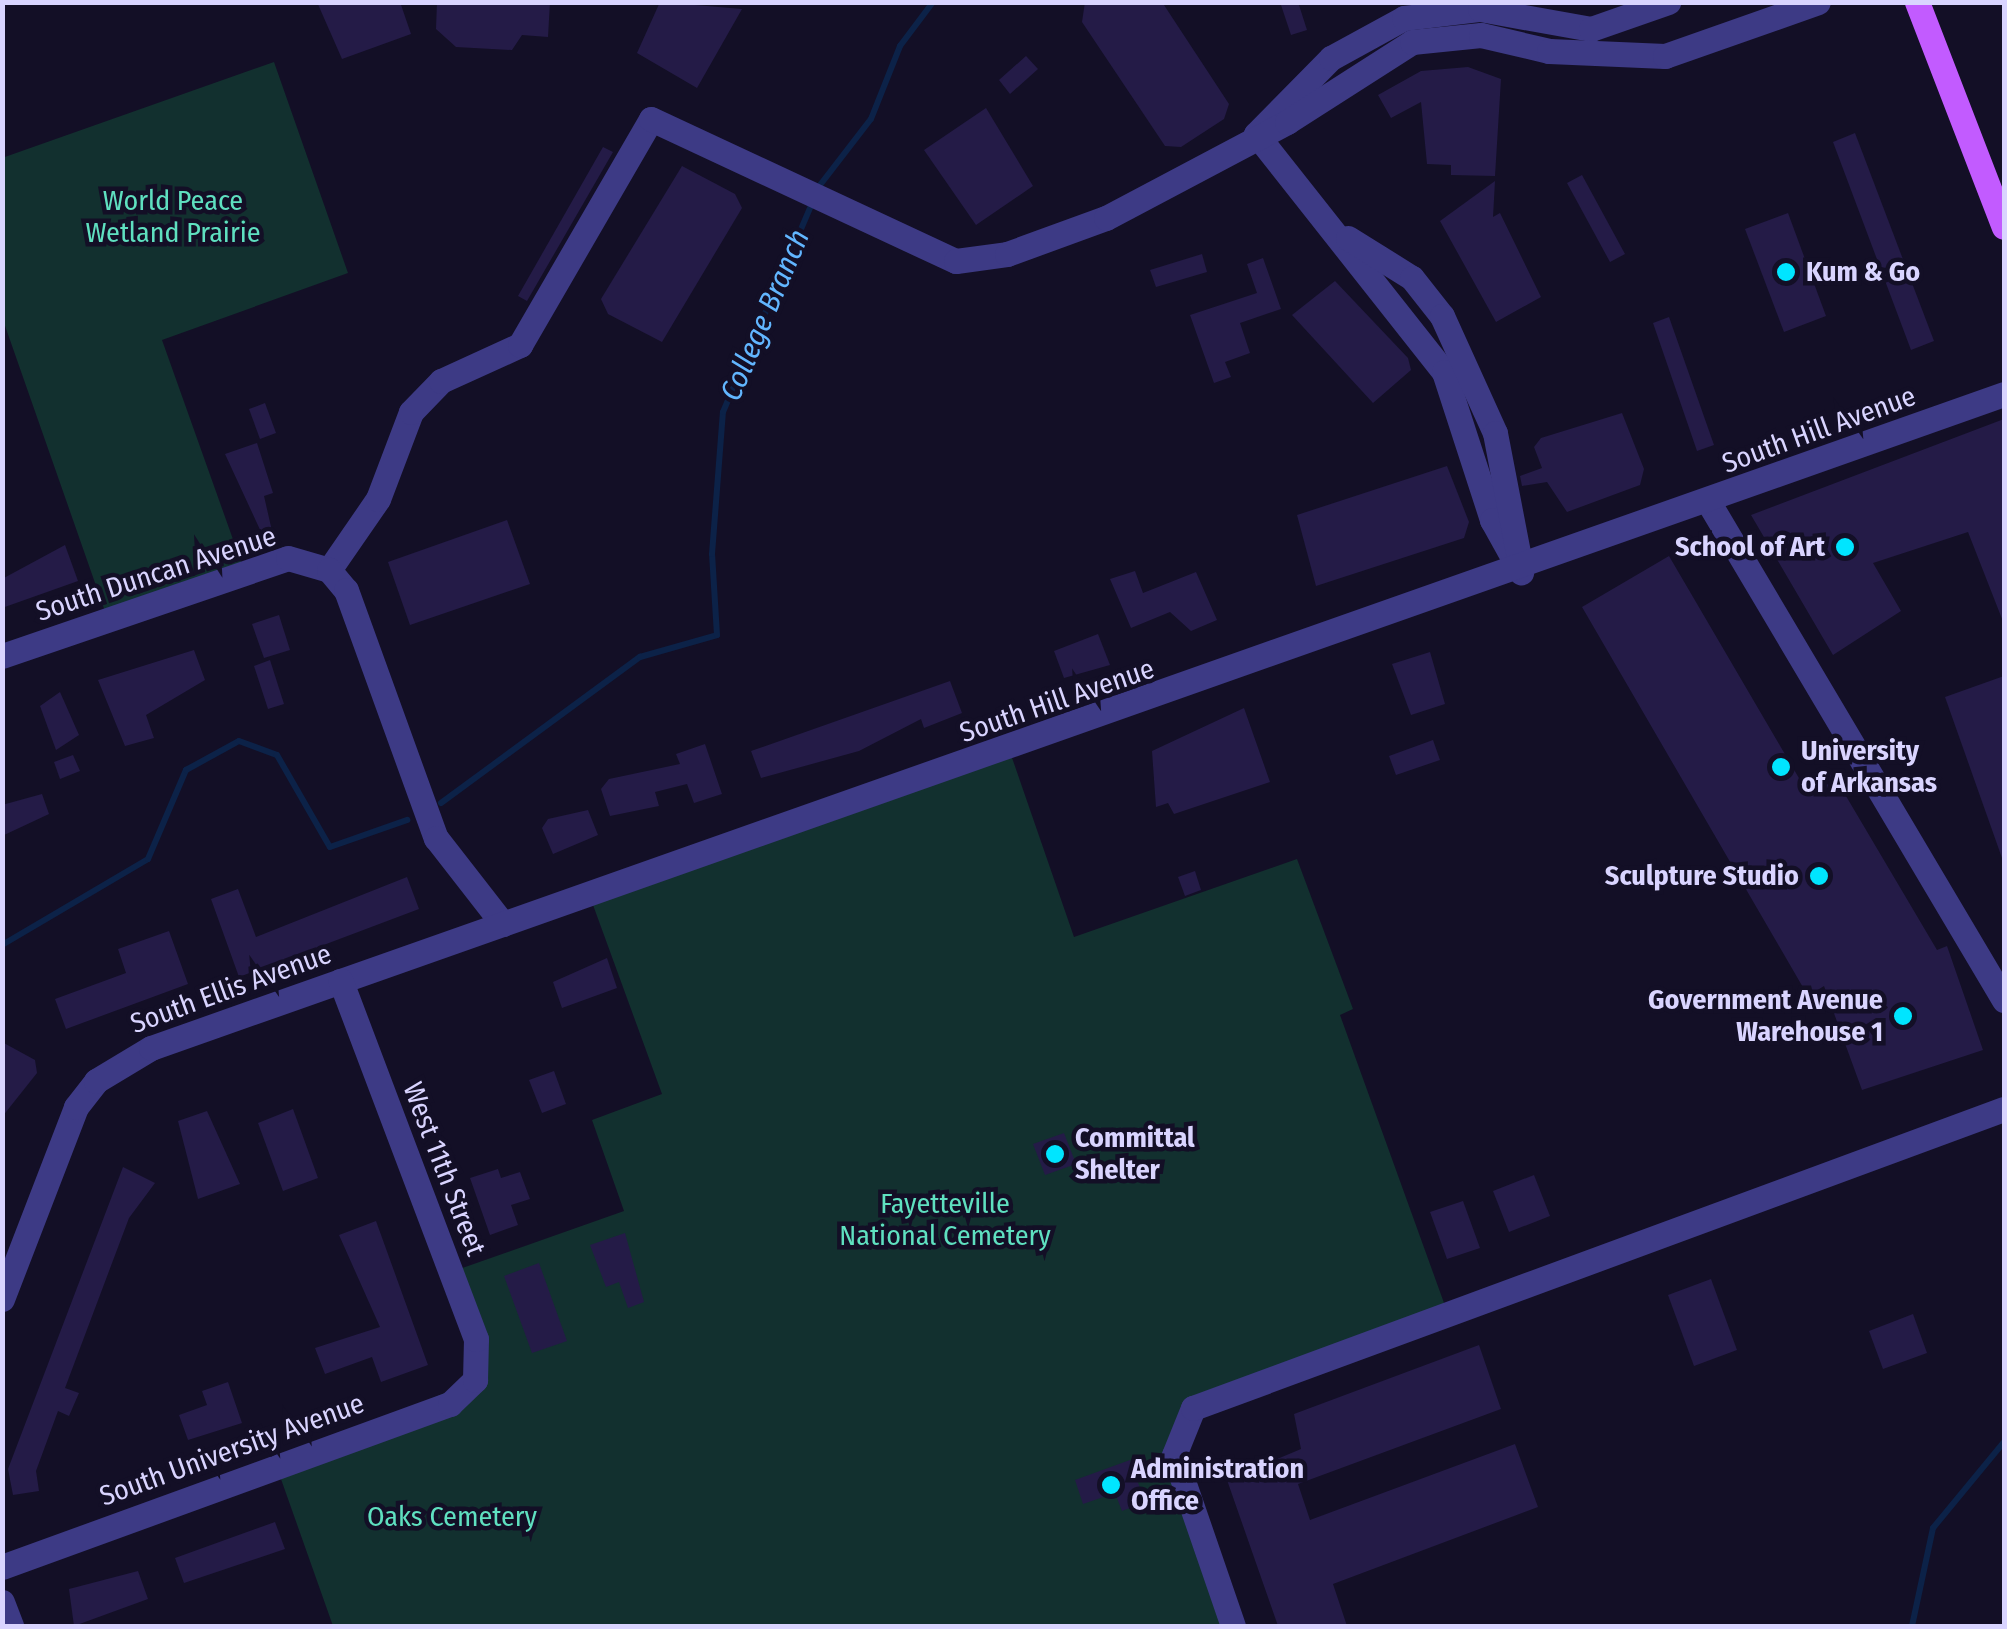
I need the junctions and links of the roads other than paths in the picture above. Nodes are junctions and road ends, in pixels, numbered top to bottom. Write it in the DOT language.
graph roads {
  1 [pos="1668,2"];
  2 [pos="1818,2"];
  3 [pos="1917,2"];
  4 [pos="1256,134"];
  5 [pos="2004,227"];
  6 [pos="2004,394"];
  7 [pos="1709,503"];
  8 [pos="328,570"];
  9 [pos="1521,572"];
  10 [pos="2,656"];
  11 [pos="503,924"];
  12 [pos="341,981"];
  13 [pos="2004,1000"];
  14 [pos="2004,1109"];
  15 [pos="2,1298"];
  16 [pos="475,1380"];
  17 [pos="2,1567"];
  18 [pos="2,1602"];
  19 [pos="11,1626"];
  20 [pos="1234,1626"];
  1 -- 4 [label="street"];
  2 -- 4 [label="street"];
  3 -- 5 [label="main road"];
  4 -- 8 [label="street"];
  4 -- 9 [label="street"];
  6 -- 7 [label="street, South Hill Avenue"];
  7 -- 9 [label="street, South Hill Avenue"];
  7 -- 13 [label="street"];
  8 -- 10 [label="street, South Duncan Avenue"];
  8 -- 11 [label="street"];
  9 -- 11 [label="street, South Hill Avenue"];
  11 -- 12 [label="street, South Ellis Avenue"];
  12 -- 15 [label="street, South Ellis Avenue"];
  12 -- 16 [label="street, West 11th Street"];
  14 -- 20 [label="street"];
  16 -- 17 [label="street, South University Avenue"];
  18 -- 19 [label="street"];
}
